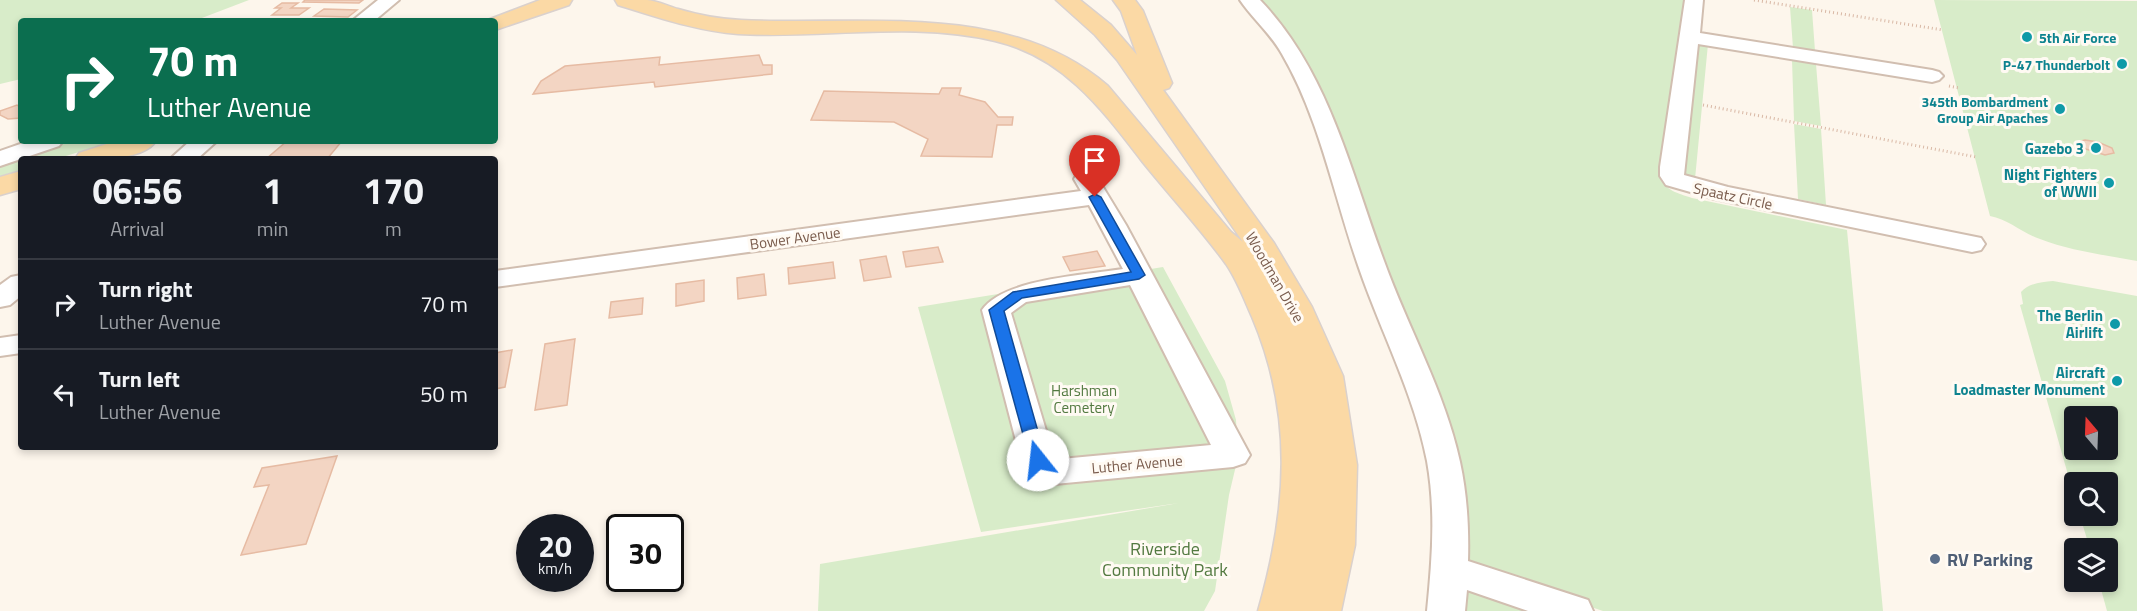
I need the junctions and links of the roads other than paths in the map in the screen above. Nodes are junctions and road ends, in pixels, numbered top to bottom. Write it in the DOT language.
graph roads {
  1 [pos="390,0"];
  2 [pos="561,0"];
  3 [pos="626,0"];
  4 [pos="663,0"];
  5 [pos="683,0"];
  6 [pos="1048,0"];
  7 [pos="1067,0"];
  8 [pos="1124,0"];
  9 [pos="1250,0"];
  10 [pos="1694,0"];
  11 [pos="854,5"];
  12 [pos="705,13"];
  13 [pos="366,18"];
  14 [pos="498,22"];
  15 [pos="1689,37"];
  16 [pos="1932,76"];
  17 [pos="42,144"];
  18 [pos="134,144"];
  19 [pos="201,144"];
  20 [pos="98,156"];
  21 [pos="186,156"];
  22 [pos="1196,158"];
  23 [pos="0,159"];
  24 [pos="18,181"];
  25 [pos="0,186"];
  26 [pos="1090,188"];
  27 [pos="1972,244"];
  28 [pos="1244,266"];
  29 [pos="1139,275"];
  30 [pos="498,279"];
  31 [pos="18,285"];
  32 [pos="0,299"];
  33 [pos="18,344"];
  34 [pos="0,347"];
  35 [pos="1449,570"];
  36 [pos="1280,611"];
  37 [pos="1318,611"];
  38 [pos="1446,611"];
  39 [pos="1574,611"];
  1 -- 13 [label="street"];
  2 -- 14 [label="main road"];
  3 -- 28 [label="main road"];
  4 -- 12 [label="main road"];
  5 -- 12 [label="main road"];
  6 -- 28 [label="main road, Woodman Drive"];
  7 -- 22 [label="main road, Woodman Drive"];
  8 -- 22 [label="main road"];
  9 -- 35 [label="street"];
  10 -- 15 [label="street, Spaatz Circle"];
  11 -- 12 [label="main road"];
  15 -- 16 [label="street"];
  15 -- 27 [label="street, Spaatz Circle"];
  17 -- 23 [label="street"];
  18 -- 20 [label="main road"];
  19 -- 21 [label="street"];
  22 -- 37 [label="main road, Woodman Drive"];
  24 -- 25 [label="main road"];
  26 -- 29 [label="street, Luther Avenue"];
  26 -- 30 [label="street, Bower Avenue"];
  28 -- 36 [label="main road, Woodman Drive"];
  29 -- 29 [label="street, Luther Avenue"];
  31 -- 32 [label="street"];
  33 -- 34 [label="street"];
  35 -- 38 [label="street"];
  35 -- 39 [label="street"];
}
